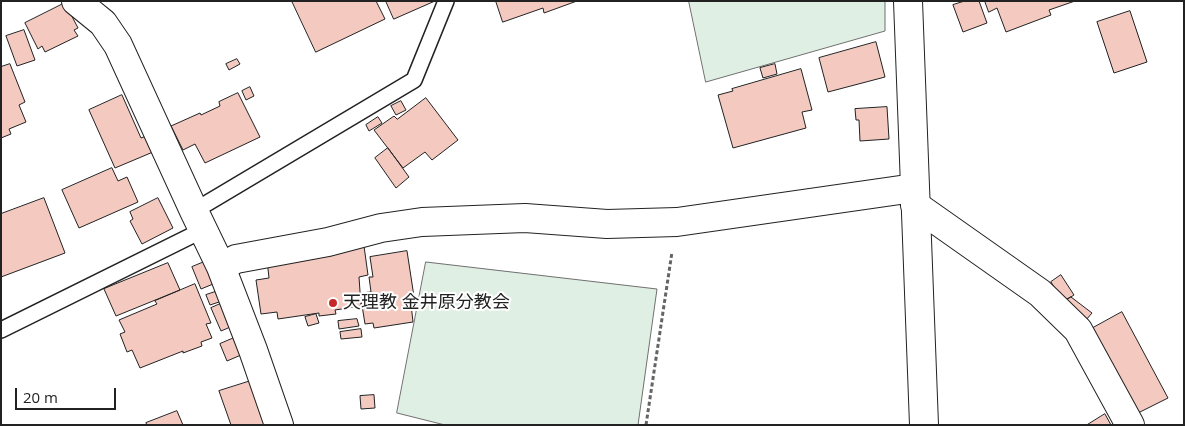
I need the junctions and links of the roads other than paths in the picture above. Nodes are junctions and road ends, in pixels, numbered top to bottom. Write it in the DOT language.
graph roads {
  1 [pos="76,1"];
  2 [pos="446,1"];
  3 [pos="908,1"];
  4 [pos="914,196"];
  5 [pos="198,221"];
  6 [pos="221,266"];
  7 [pos="1,330"];
  8 [pos="280,425"];
  9 [pos="924,425"];
  10 [pos="1130,425"];
  1 -- 5 [label="street"];
  2 -- 5 [label="lane"];
  3 -- 4 [label="street"];
  4 -- 6 [label="street"];
  4 -- 9 [label="street"];
  4 -- 10 [label="street"];
  5 -- 6 [label="street"];
  5 -- 7 [label="lane"];
  6 -- 8 [label="street"];
}
